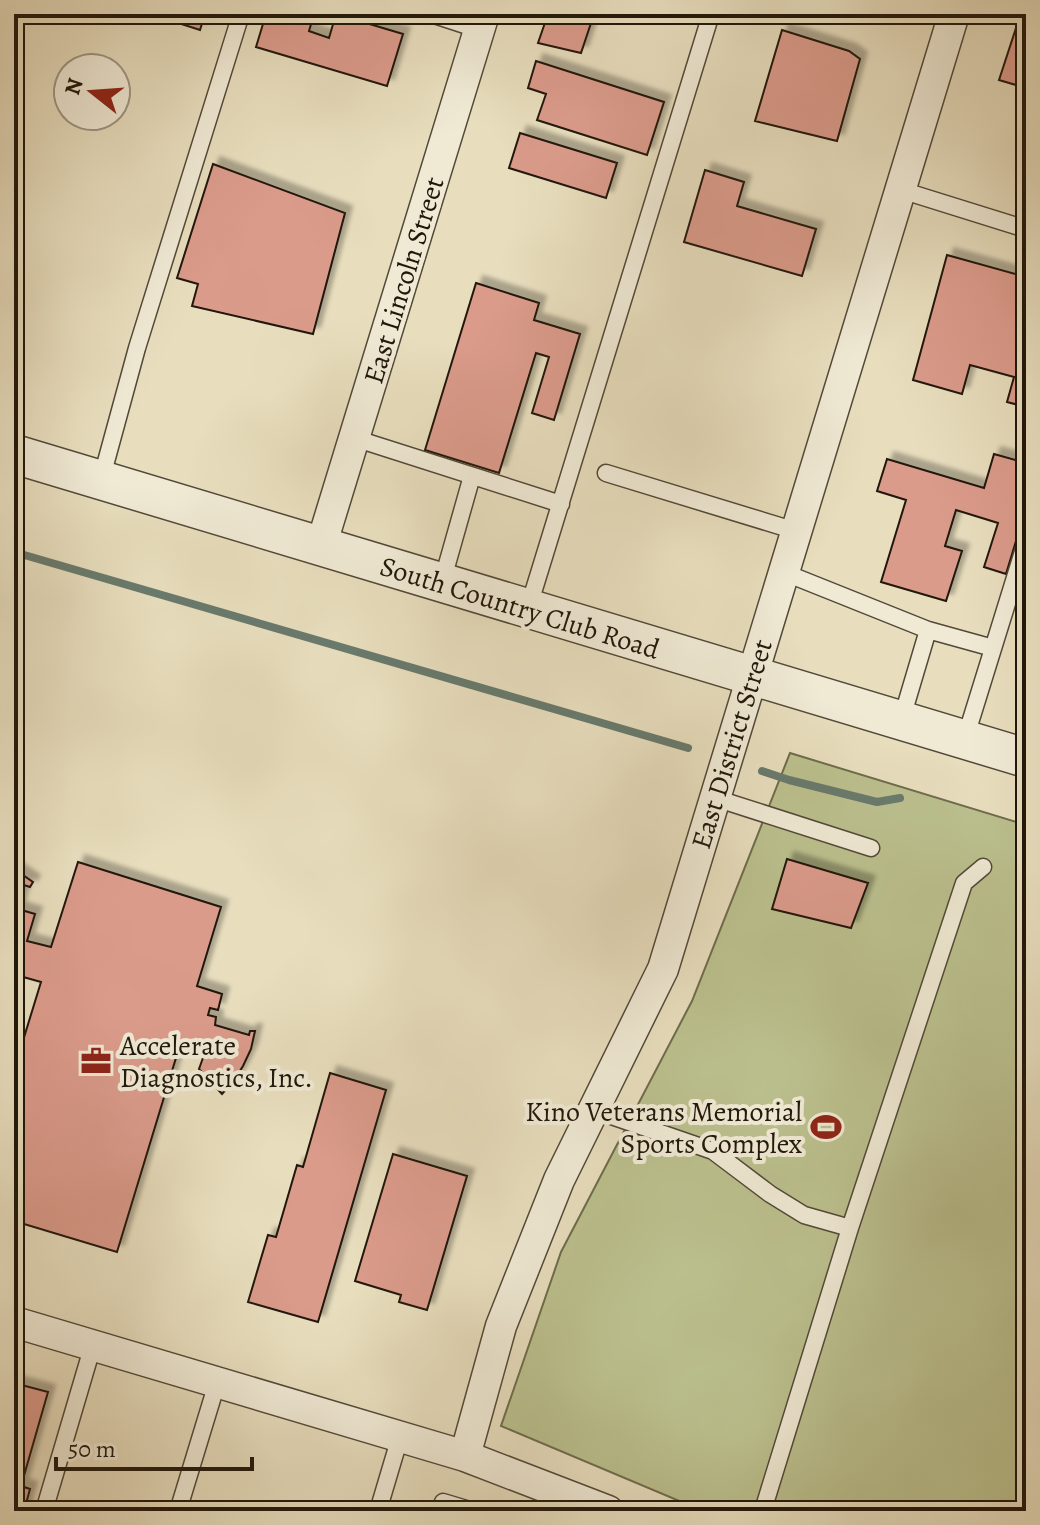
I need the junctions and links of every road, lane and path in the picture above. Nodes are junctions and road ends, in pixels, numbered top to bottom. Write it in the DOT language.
graph roads {
  1 [pos="241,14"];
  2 [pos="431,14"];
  3 [pos="711,14"];
  4 [pos="954,14"];
  5 [pos="482,22"];
  6 [pos="901,190"];
  7 [pos="1026,229"];
  8 [pos="354,438"];
  9 [pos="14,454"];
  10 [pos="606,473"];
  11 [pos="472,476"];
  12 [pos="101,480"];
  13 [pos="561,504"];
  14 [pos="796,531"];
  15 [pos="1026,542"];
  16 [pos="321,546"];
  17 [pos="783,572"];
  18 [pos="442,583"];
  19 [pos="528,609"];
  20 [pos="928,630"];
  21 [pos="993,648"];
  22 [pos="752,677"];
  23 [pos="901,721"];
  24 [pos="965,739"];
  25 [pos="1026,758"];
  26 [pos="715,798"];
  27 [pos="871,848"];
  28 [pos="983,867"];
  29 [pos="594,1110"];
  30 [pos="850,1228"];
  31 [pos="14,1322"];
  32 [pos="93,1345"];
  33 [pos="217,1383"];
  34 [pos="400,1437"];
  35 [pos="465,1456"];
  36 [pos="443,1502"];
  37 [pos="764,1507"];
  38 [pos="44,1511"];
  39 [pos="178,1511"];
  40 [pos="378,1511"];
  41 [pos="473,1511"];
  42 [pos="608,1511"];
  1 -- 12 [label="lane"];
  2 -- 5 [label="lane"];
  3 -- 13 [label="lane"];
  4 -- 6 [label="street, East District Street"];
  5 -- 8 [label="street, East Lincoln Street"];
  6 -- 7 [label="lane"];
  6 -- 14 [label="street, East District Street"];
  8 -- 11 [label="lane"];
  8 -- 16 [label="street, East Lincoln Street"];
  9 -- 12 [label="street, South Country Club Road"];
  10 -- 14 [label="lane"];
  11 -- 13 [label="lane"];
  11 -- 18 [label="lane"];
  12 -- 16 [label="street, South Country Club Road"];
  13 -- 19 [label="lane"];
  14 -- 17 [label="street, East District Street"];
  15 -- 21 [label="lane"];
  16 -- 18 [label="street, South Country Club Road"];
  17 -- 20 [label="lane"];
  17 -- 22 [label="street, East District Street"];
  18 -- 19 [label="street, South Country Club Road"];
  19 -- 22 [label="street, South Country Club Road"];
  20 -- 21 [label="lane"];
  20 -- 23 [label="lane"];
  21 -- 24 [label="lane"];
  22 -- 23 [label="street, South Country Club Road"];
  22 -- 26 [label="street, East District Street"];
  23 -- 24 [label="street, South Country Club Road"];
  24 -- 25 [label="street, South Country Club Road"];
  26 -- 27 [label="lane"];
  26 -- 29 [label="street, East District Street"];
  28 -- 30 [label="lane"];
  29 -- 30 [label="lane"];
  29 -- 35 [label="street, East District Street"];
  30 -- 37 [label="lane"];
  31 -- 32 [label="street"];
  32 -- 33 [label="street"];
  32 -- 38 [label="lane"];
  33 -- 34 [label="street"];
  33 -- 39 [label="lane"];
  34 -- 35 [label="street"];
  34 -- 40 [label="lane"];
  35 -- 42 [label="street"];
  36 -- 41 [label="lane"];
}
